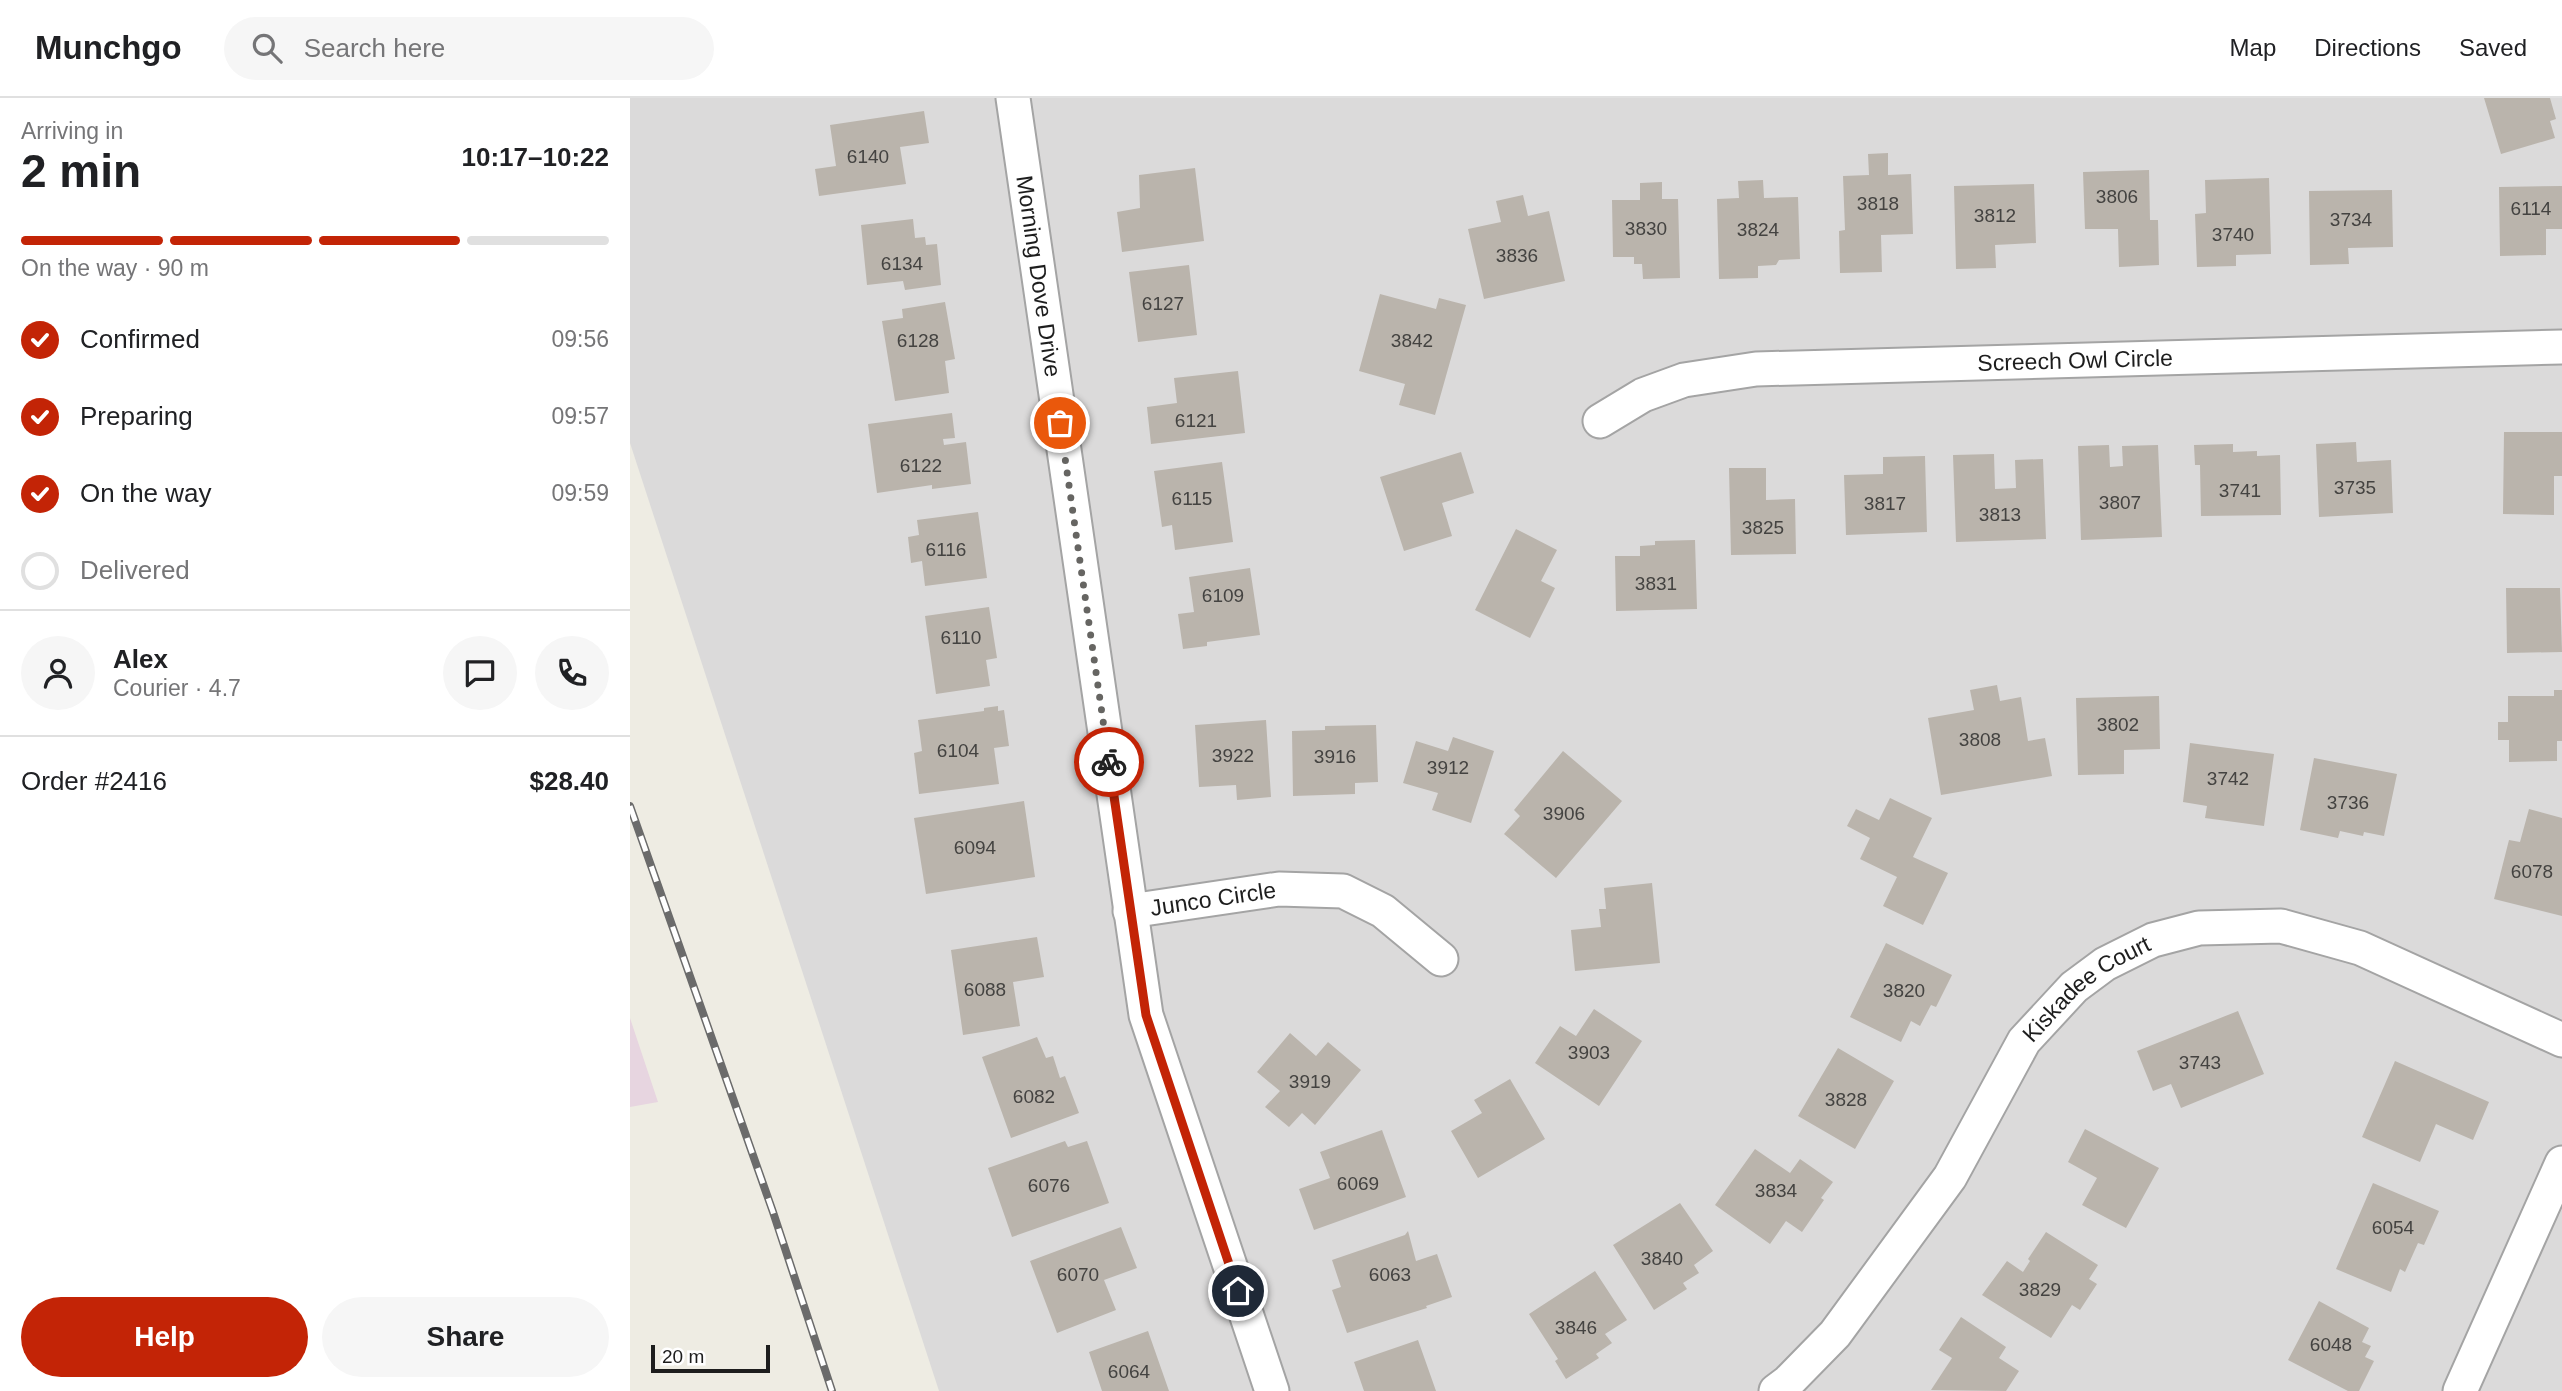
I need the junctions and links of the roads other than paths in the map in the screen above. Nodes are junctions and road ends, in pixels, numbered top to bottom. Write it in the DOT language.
graph roads {
  1 [pos="1013,98"];
  2 [pos="2562,347"];
  3 [pos="1600,421"];
  4 [pos="1130,911"];
  5 [pos="1441,959"];
  6 [pos="2562,1040"];
  7 [pos="2562,1163"];
  8 [pos="1272,1391"];
  9 [pos="1776,1391"];
  10 [pos="2460,1391"];
  1 -- 4 [label="street, Morning Dove Drive"];
  2 -- 3 [label="street, Screech Owl Circle"];
  4 -- 5 [label="street, Junco Circle"];
  4 -- 8 [label="street, Junco Circle"];
  6 -- 9 [label="street, Kiskadee Court"];
  7 -- 10 [label="street"];
}
